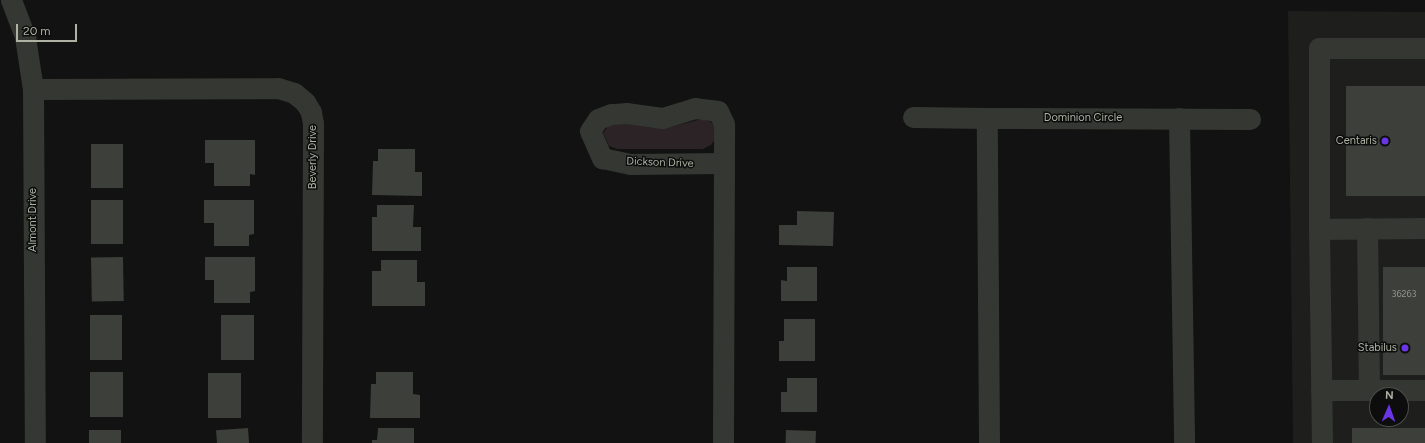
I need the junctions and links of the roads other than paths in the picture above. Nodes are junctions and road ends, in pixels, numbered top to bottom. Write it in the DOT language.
graph roads {
  1 [pos="11,0"];
  2 [pos="1425,48"];
  3 [pos="33,89"];
  4 [pos="913,117"];
  5 [pos="987,118"];
  6 [pos="1179,118"];
  7 [pos="1250,119"];
  8 [pos="724,163"];
  9 [pos="1367,228"];
  10 [pos="1425,228"];
  11 [pos="1319,229"];
  12 [pos="1321,390"];
  13 [pos="1369,390"];
  14 [pos="1409,390"];
  15 [pos="1425,390"];
  16 [pos="35,443"];
  17 [pos="312,443"];
  18 [pos="723,443"];
  19 [pos="989,443"];
  20 [pos="1184,443"];
  21 [pos="1322,443"];
  1 -- 3 [label="street, Almont Drive"];
  2 -- 11 [label="street"];
  3 -- 16 [label="street, Almont Drive"];
  3 -- 17 [label="street, Beverly Drive"];
  4 -- 5 [label="street, Dominion Circle"];
  5 -- 6 [label="street, Dominion Circle"];
  5 -- 19 [label="street"];
  6 -- 7 [label="street, Dominion Circle"];
  6 -- 20 [label="street"];
  8 -- 8 [label="street, Dickson Drive"];
  8 -- 18 [label="street, Dickson Drive"];
  9 -- 10 [label="street"];
  9 -- 11 [label="street"];
  9 -- 13 [label="street"];
  11 -- 12 [label="street"];
  12 -- 13 [label="street"];
  12 -- 21 [label="street"];
  14 -- 15 [label="street"];
}
